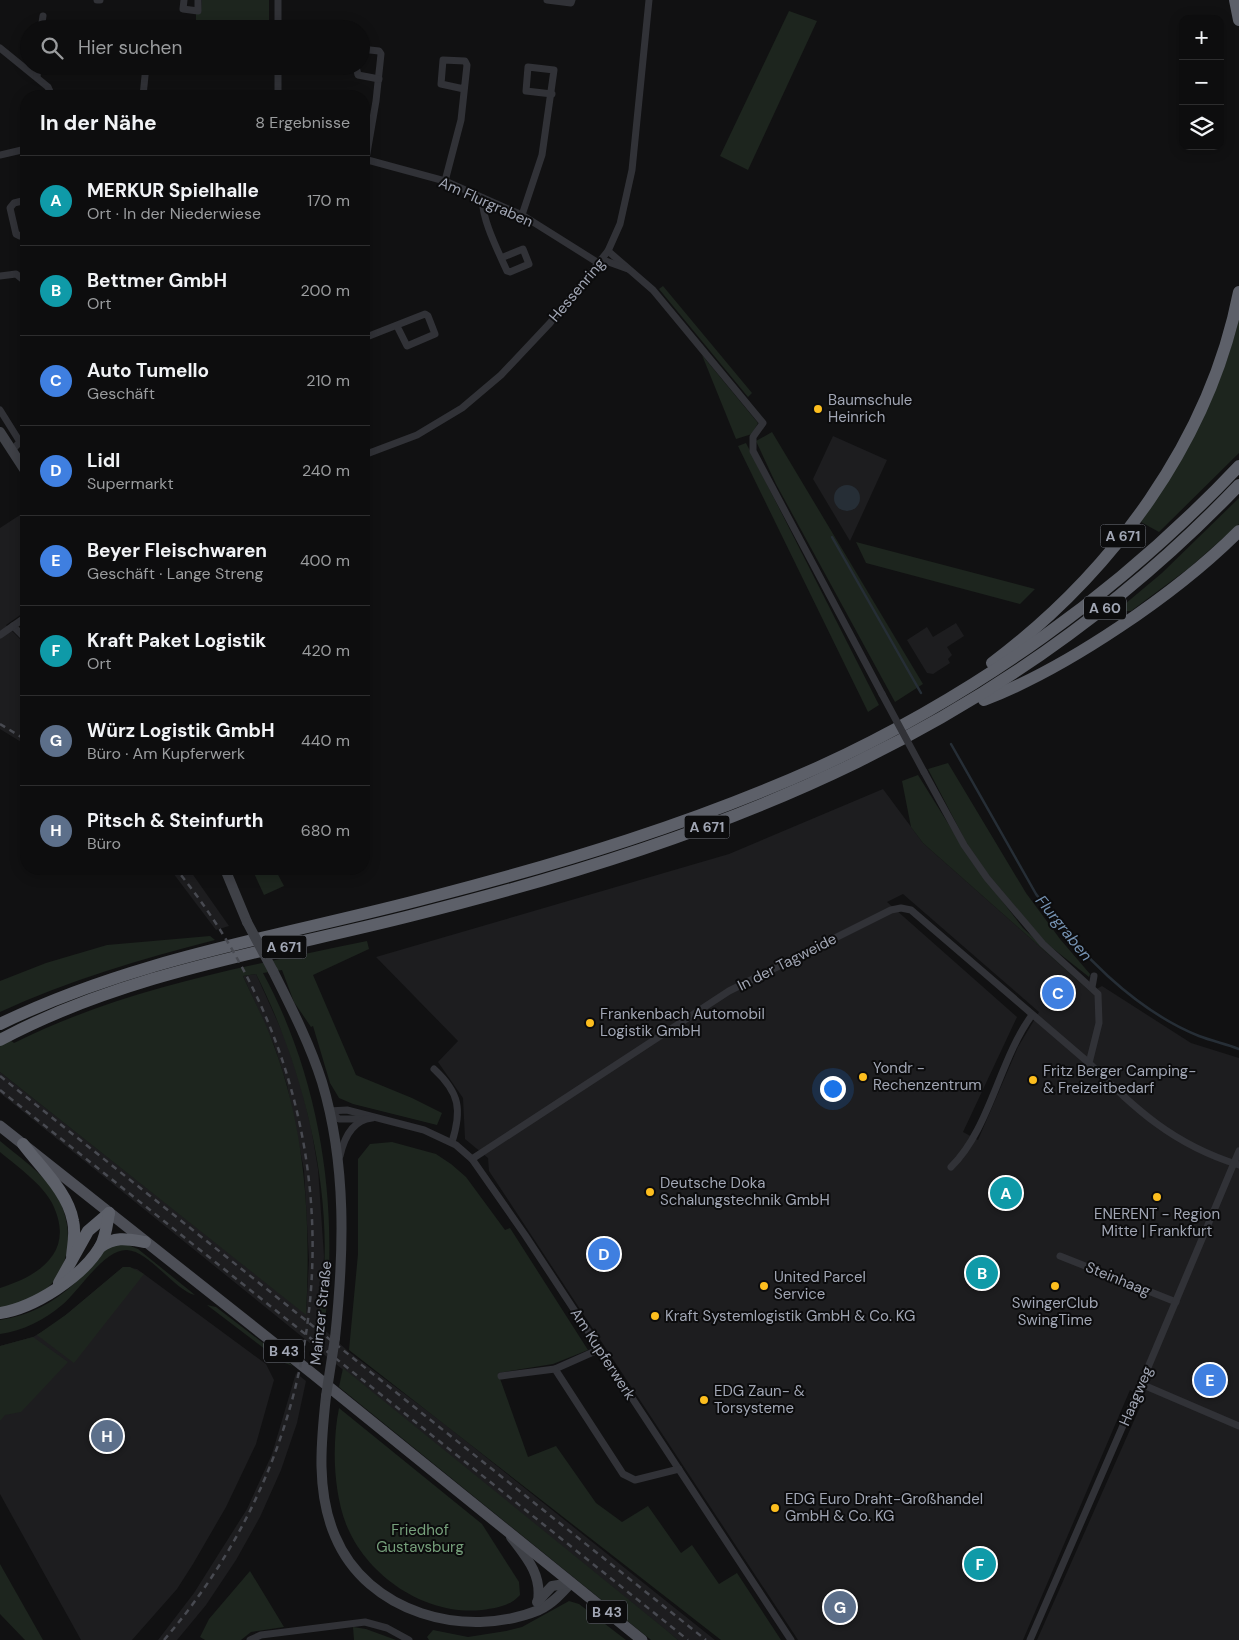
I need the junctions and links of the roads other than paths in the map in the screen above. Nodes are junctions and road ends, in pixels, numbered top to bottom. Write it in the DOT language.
graph roads {
  1 [pos="184,0"];
  2 [pos="198,0"];
  3 [pos="278,0"];
  4 [pos="547,0"];
  5 [pos="572,0"];
  6 [pos="649,0"];
  7 [pos="1235,0"];
  8 [pos="43,16"];
  9 [pos="42,20"];
  10 [pos="278,20"];
  11 [pos="1239,20"];
  12 [pos="0,48"];
  13 [pos="370,50"];
  14 [pos="20,64"];
  15 [pos="33,75"];
  16 [pos="37,75"];
  17 [pos="145,75"];
  18 [pos="278,75"];
  19 [pos="358,75"];
  20 [pos="37,78"];
  21 [pos="379,79"];
  22 [pos="464,89"];
  23 [pos="49,90"];
  24 [pos="144,90"];
  25 [pos="278,90"];
  26 [pos="552,94"];
  27 [pos="370,130"];
  28 [pos="20,151"];
  29 [pos="0,155"];
  30 [pos="370,160"];
  31 [pos="445,181"];
  32 [pos="483,198"];
  33 [pos="20,202"];
  34 [pos="522,215"];
  35 [pos="20,236"];
  36 [pos="608,251"];
  37 [pos="501,258"];
  38 [pos="601,262"];
  39 [pos="632,270"];
  40 [pos="0,276"];
  41 [pos="20,277"];
  42 [pos="1239,292"];
  43 [pos="397,326"];
  44 [pos="370,336"];
  45 [pos="0,410"];
  46 [pos="0,432"];
  47 [pos="12,450"];
  48 [pos="370,454"];
  49 [pos="20,463"];
  50 [pos="1239,466"];
  51 [pos="1239,485"];
  52 [pos="1239,531"];
  53 [pos="20,621"];
  54 [pos="13,626"];
  55 [pos="20,633"];
  56 [pos="0,635"];
  57 [pos="956,711"];
  58 [pos="918,714"];
  59 [pos="227,875"];
  60 [pos="1094,976"];
  61 [pos="1092,987"];
  62 [pos="1032,1015"];
  63 [pos="0,1024"];
  64 [pos="3,1038"];
  65 [pos="1090,1063"];
  66 [pos="434,1069"];
  67 [pos="329,1110"];
  68 [pos="375,1118"];
  69 [pos="363,1119"];
  70 [pos="0,1126"];
  71 [pos="452,1142"];
  72 [pos="23,1144"];
  73 [pos="1239,1152"];
  74 [pos="472,1159"];
  75 [pos="1237,1164"];
  76 [pos="337,1165"];
  77 [pos="951,1167"];
  78 [pos="109,1213"];
  79 [pos="145,1242"];
  80 [pos="100,1247"];
  81 [pos="72,1256"];
  82 [pos="1060,1256"];
  83 [pos="55,1290"];
  84 [pos="1176,1302"];
  85 [pos="0,1314"];
  86 [pos="600,1350"];
  87 [pos="555,1369"];
  88 [pos="501,1376"];
  89 [pos="1141,1384"];
  90 [pos="1239,1426"];
  91 [pos="679,1469"];
  92 [pos="505,1531"];
  93 [pos="571,1583"];
  94 [pos="539,1605"];
  95 [pos="250,1640"];
  96 [pos="409,1640"];
  97 [pos="642,1640"];
  98 [pos="791,1640"];
  99 [pos="1030,1640"];
  1 -- 2 [label="street"];
  3 -- 10 [label="street"];
  4 -- 5 [label="street"];
  6 -- 36 [label="street, Hessenring"];
  7 -- 11 [label="highway"];
  8 -- 9 [label="street"];
  12 -- 14 [label="street"];
  13 -- 21 [label="street"];
  15 -- 20 [label="street"];
  16 -- 20 [label="street"];
  17 -- 24 [label="street"];
  18 -- 25 [label="street"];
  19 -- 21 [label="street"];
  20 -- 23 [label="street"];
  21 -- 27 [label="street"];
  22 -- 22 [label="street"];
  22 -- 31 [label="street"];
  26 -- 26 [label="street"];
  26 -- 34 [label="street"];
  28 -- 29 [label="street"];
  30 -- 31 [label="street, Am Flurgraben"];
  31 -- 32 [label="street, Am Flurgraben"];
  32 -- 34 [label="street, Am Flurgraben"];
  32 -- 37 [label="street"];
  33 -- 35 [label="street"];
  34 -- 38 [label="street, Am Flurgraben"];
  36 -- 38 [label="street, Hessenring"];
  36 -- 39 [label="street"];
  38 -- 39 [label="street, Am Flurgraben"];
  38 -- 48 [label="street, Hessenring"];
  39 -- 61 [label="street, bridge"];
  40 -- 41 [label="street"];
  42 -- 58 [label="highway, A 671"];
  43 -- 43 [label="street"];
  43 -- 44 [label="street"];
  45 -- 47 [label="street"];
  46 -- 47 [label="main road"];
  47 -- 49 [label="main road"];
  50 -- 58 [label="highway, A 671"];
  51 -- 57 [label="highway, A 60"];
  52 -- 57 [label="highway, A 60"];
  53 -- 54 [label="street"];
  54 -- 55 [label="street"];
  54 -- 56 [label="street"];
  57 -- 64 [label="highway, A 671"];
  58 -- 63 [label="highway, A 671"];
  59 -- 67 [label="main road, Mainzer Straße, bridge"];
  60 -- 61 [label="street"];
  61 -- 65 [label="street"];
  62 -- 65 [label="street, In der Tagweide"];
  62 -- 74 [label="street, In der Tagweide"];
  62 -- 77 [label="street"];
  65 -- 75 [label="street"];
  66 -- 71 [label="street"];
  67 -- 68 [label="street, Am Kupferwerk"];
  67 -- 69 [label="street, Am Kupferwerk"];
  67 -- 76 [label="main road, Mainzer Straße"];
  68 -- 69 [label="street, Am Kupferwerk"];
  68 -- 71 [label="street, Am Kupferwerk"];
  69 -- 76 [label="street"];
  70 -- 72 [label="main road, B 43"];
  71 -- 74 [label="street, Am Kupferwerk"];
  72 -- 78 [label="main road, B 43"];
  72 -- 81 [label="highway"];
  73 -- 75 [label="street, Haagweg"];
  74 -- 86 [label="street, Am Kupferwerk"];
  75 -- 84 [label="street, Haagweg"];
  76 -- 94 [label="main road, Mainzer Straße, bridge"];
  78 -- 79 [label="main road, B 43"];
  78 -- 80 [label="highway"];
  78 -- 81 [label="highway"];
  79 -- 80 [label="highway"];
  79 -- 92 [label="main road, B 43"];
  80 -- 83 [label="highway"];
  81 -- 83 [label="highway"];
  82 -- 84 [label="street, Steinhaag"];
  83 -- 85 [label="highway"];
  84 -- 89 [label="street, Haagweg"];
  86 -- 87 [label="street"];
  86 -- 91 [label="street, Am Kupferwerk"];
  87 -- 88 [label="street"];
  87 -- 91 [label="street"];
  89 -- 90 [label="street"];
  89 -- 99 [label="street, Haagweg"];
  91 -- 98 [label="street, Am Kupferwerk"];
  92 -- 93 [label="main road, B 43"];
  92 -- 94 [label="main road"];
  93 -- 94 [label="main road"];
  93 -- 97 [label="main road, B 43"];
  95 -- 96 [label="street"];
}
